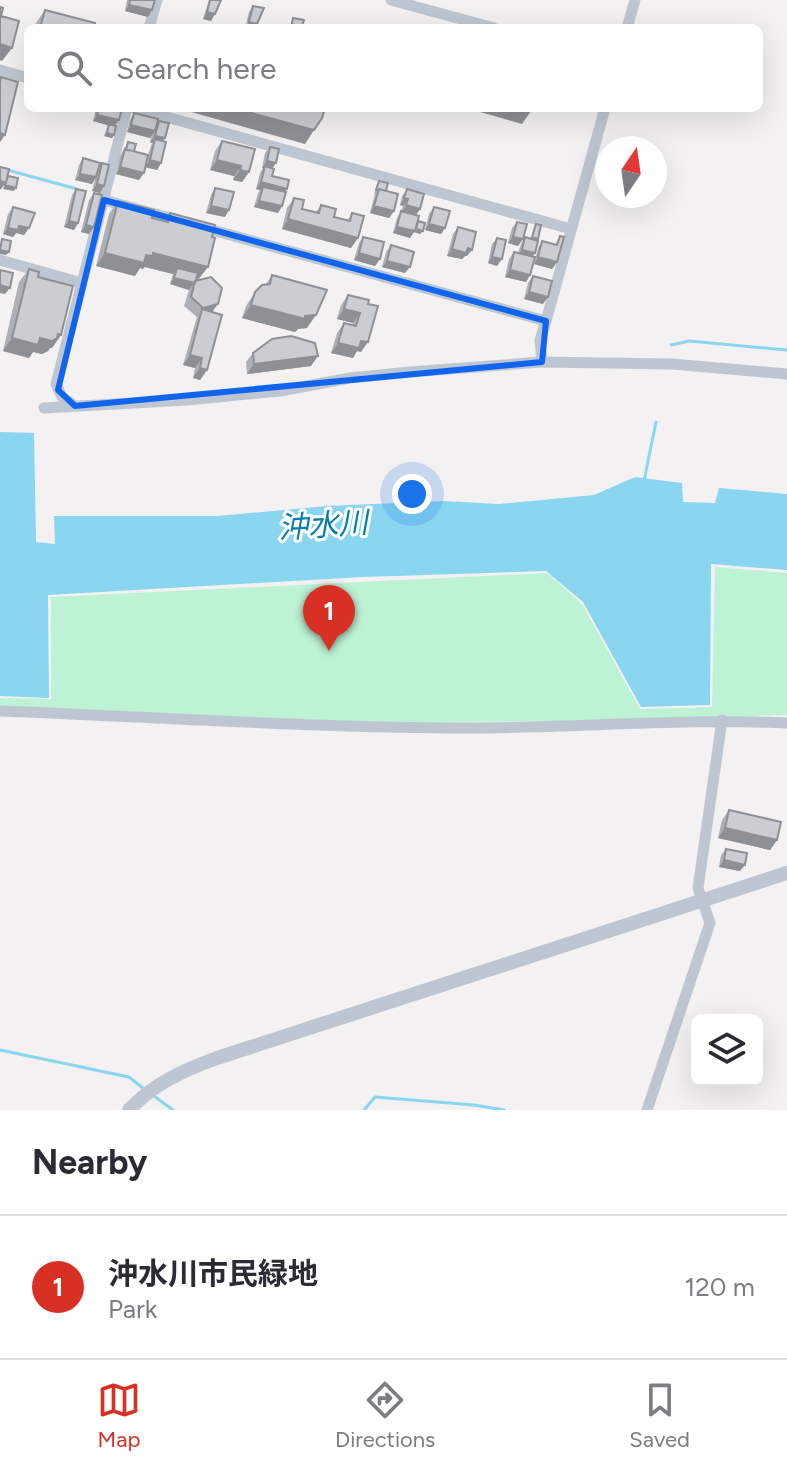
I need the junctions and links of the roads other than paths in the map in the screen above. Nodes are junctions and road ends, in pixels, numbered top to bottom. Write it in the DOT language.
graph roads {
  1 [pos="157,0"];
  2 [pos="391,0"];
  3 [pos="635,0"];
  4 [pos="150,24"];
  5 [pos="479,24"];
  6 [pos="628,24"];
  7 [pos="0,70"];
  8 [pos="24,77"];
  9 [pos="126,112"];
  10 [pos="148,112"];
  11 [pos="604,112"];
  12 [pos="104,200"];
  13 [pos="571,229"];
  14 [pos="0,260"];
  15 [pos="82,283"];
  16 [pos="546,321"];
  17 [pos="542,362"];
  18 [pos="787,374"];
  19 [pos="75,406"];
  20 [pos="44,408"];
  21 [pos="0,711"];
  22 [pos="722,720"];
  23 [pos="787,723"];
  24 [pos="787,873"];
  25 [pos="702,903"];
  26 [pos="129,1110"];
  27 [pos="647,1110"];
  1 -- 4 [label="street"];
  2 -- 5 [label="street"];
  3 -- 6 [label="street"];
  7 -- 8 [label="street"];
  9 -- 12 [label="street"];
  10 -- 13 [label="street"];
  11 -- 13 [label="street"];
  12 -- 15 [label="street"];
  12 -- 16 [label="street"];
  13 -- 16 [label="street"];
  14 -- 15 [label="street"];
  15 -- 19 [label="street"];
  16 -- 17 [label="street"];
  17 -- 18 [label="street"];
  17 -- 19 [label="street"];
  19 -- 20 [label="street"];
  21 -- 22 [label="street"];
  22 -- 23 [label="street"];
  22 -- 25 [label="street"];
  24 -- 25 [label="street"];
  25 -- 26 [label="street"];
  25 -- 27 [label="street"];
}
